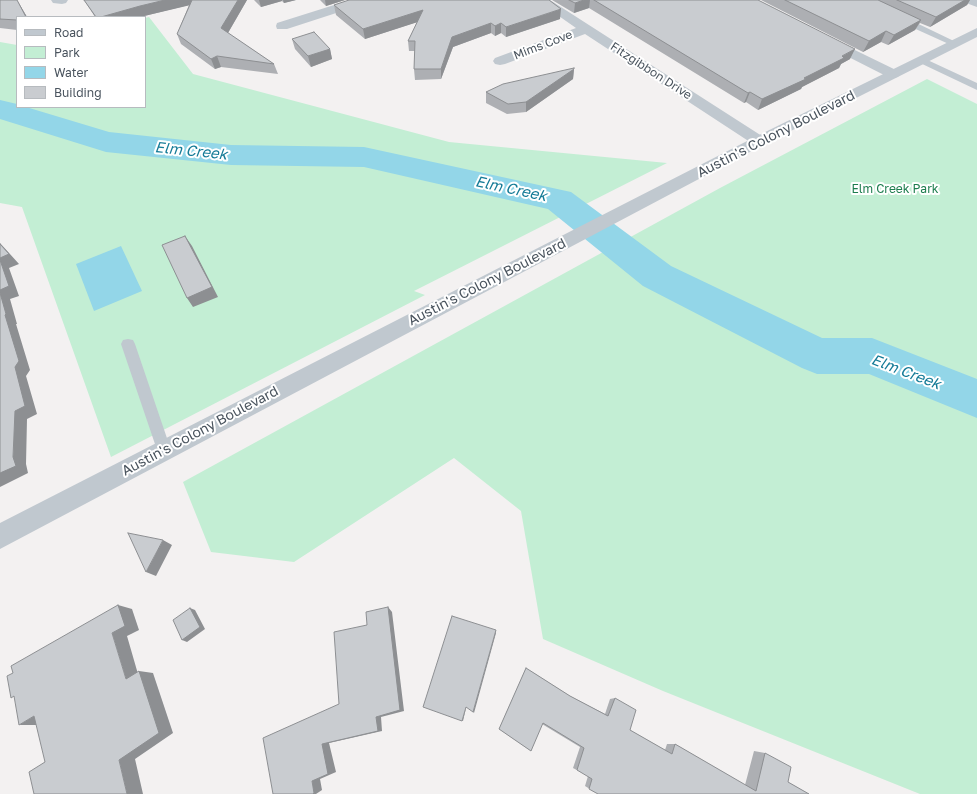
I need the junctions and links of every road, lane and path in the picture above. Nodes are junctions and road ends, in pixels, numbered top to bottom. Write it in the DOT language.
graph roads {
  1 [pos="57,0"];
  2 [pos="62,0"];
  3 [pos="363,0"];
  4 [pos="542,0"];
  5 [pos="970,0"];
  6 [pos="977,3"];
  7 [pos="894,16"];
  8 [pos="282,26"];
  9 [pos="586,29"];
  10 [pos="812,32"];
  11 [pos="977,32"];
  12 [pos="954,43"];
  13 [pos="921,60"];
  14 [pos="500,62"];
  15 [pos="893,74"];
  16 [pos="977,86"];
  17 [pos="759,141"];
  18 [pos="128,344"];
  19 [pos="164,450"];
  20 [pos="0,536"];
  1 -- 2 [label="street"];
  3 -- 8 [label="street"];
  4 -- 9 [label="street, Fitzgibbon Drive"];
  5 -- 6 [label="street"];
  7 -- 12 [label="lane"];
  9 -- 14 [label="street, Mims Cove"];
  9 -- 17 [label="street, Fitzgibbon Drive"];
  10 -- 15 [label="street"];
  11 -- 12 [label="street, Austin's Colony Boulevard"];
  12 -- 13 [label="street, Austin's Colony Boulevard"];
  13 -- 15 [label="street, Austin's Colony Boulevard"];
  13 -- 16 [label="lane"];
  15 -- 17 [label="street, Austin's Colony Boulevard"];
  17 -- 19 [label="street, Austin's Colony Boulevard"];
  18 -- 19 [label="lane"];
  19 -- 20 [label="street, Austin's Colony Boulevard"];
}
